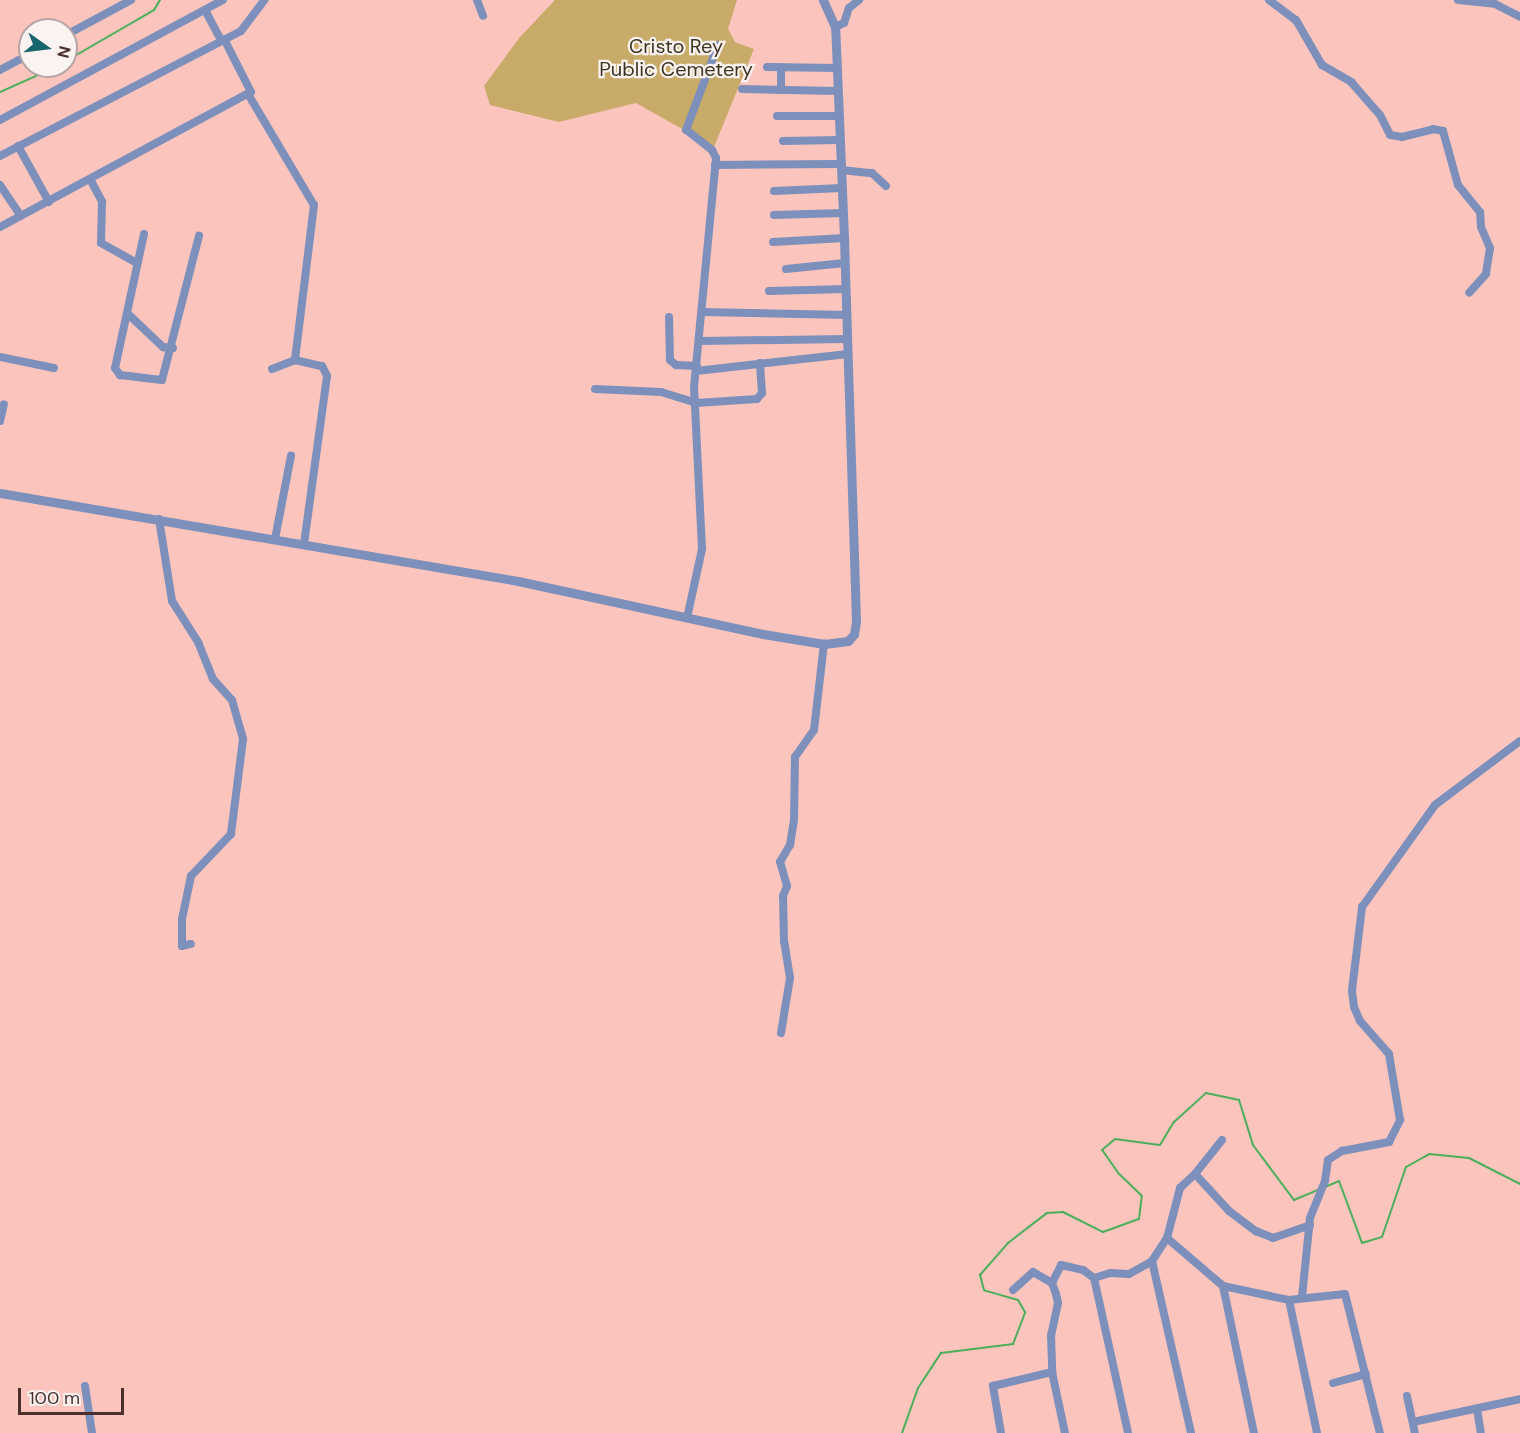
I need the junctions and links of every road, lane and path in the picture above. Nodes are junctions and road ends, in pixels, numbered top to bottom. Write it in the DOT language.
graph roads {
  1 [pos="130,0"];
  2 [pos="223,0"];
  3 [pos="264,0"];
  4 [pos="477,0"];
  5 [pos="823,0"];
  6 [pos="859,0"];
  7 [pos="1269,0"];
  8 [pos="1458,0"];
  9 [pos="205,10"];
  10 [pos="483,16"];
  11 [pos="1520,17"];
  12 [pos="835,27"];
  13 [pos="78,28"];
  14 [pos="222,39"];
  15 [pos="718,45"];
  16 [pos="18,60"];
  17 [pos="767,68"];
  18 [pos="781,68"];
  19 [pos="837,68"];
  20 [pos="0,70"];
  21 [pos="742,89"];
  22 [pos="780,90"];
  23 [pos="838,91"];
  24 [pos="248,94"];
  25 [pos="777,116"];
  26 [pos="839,116"];
  27 [pos="0,120"];
  28 [pos="840,140"];
  29 [pos="783,141"];
  30 [pos="18,146"];
  31 [pos="0,156"];
  32 [pos="716,165"];
  33 [pos="841,167"];
  34 [pos="90,179"];
  35 [pos="0,186"];
  36 [pos="886,186"];
  37 [pos="842,188"];
  38 [pos="774,191"];
  39 [pos="49,202"];
  40 [pos="843,213"];
  41 [pos="774,215"];
  42 [pos="21,216"];
  43 [pos="0,227"];
  44 [pos="144,234"];
  45 [pos="199,236"];
  46 [pos="844,238"];
  47 [pos="773,242"];
  48 [pos="137,263"];
  49 [pos="845,263"];
  50 [pos="786,269"];
  51 [pos="846,289"];
  52 [pos="769,291"];
  53 [pos="1469,292"];
  54 [pos="702,312"];
  55 [pos="127,313"];
  56 [pos="847,315"];
  57 [pos="669,317"];
  58 [pos="848,339"];
  59 [pos="700,341"];
  60 [pos="173,348"];
  61 [pos="848,354"];
  62 [pos="0,357"];
  63 [pos="295,360"];
  64 [pos="760,363"];
  65 [pos="54,368"];
  66 [pos="272,369"];
  67 [pos="696,369"];
  68 [pos="595,389"];
  69 [pos="696,403"];
  70 [pos="4,404"];
  71 [pos="0,421"];
  72 [pos="291,456"];
  73 [pos="0,493"];
  74 [pos="159,519"];
  75 [pos="275,539"];
  76 [pos="304,544"];
  77 [pos="687,618"];
  78 [pos="824,644"];
  79 [pos="1520,741"];
  80 [pos="191,944"];
  81 [pos="781,1033"];
  82 [pos="1222,1140"];
  83 [pos="1195,1174"];
  84 [pos="1310,1225"];
  85 [pos="1167,1238"];
  86 [pos="1152,1261"];
  87 [pos="1094,1278"];
  88 [pos="1052,1282"];
  89 [pos="1223,1286"];
  90 [pos="1013,1290"];
  91 [pos="1302,1297"];
  92 [pos="1289,1300"];
  93 [pos="1052,1372"];
  94 [pos="1366,1374"];
  95 [pos="1333,1383"];
  96 [pos="86,1386"];
  97 [pos="1407,1396"];
  98 [pos="1520,1400"];
  99 [pos="1477,1409"];
  100 [pos="1413,1422"];
  101 [pos="92,1433"];
  102 [pos="1001,1433"];
  103 [pos="1065,1433"];
  104 [pos="1128,1433"];
  105 [pos="1191,1433"];
  106 [pos="1254,1433"];
  107 [pos="1317,1433"];
  108 [pos="1380,1433"];
  109 [pos="1415,1433"];
  110 [pos="1481,1433"];
  1 -- 13 [label="street"];
  2 -- 9 [label="street"];
  3 -- 14 [label="street"];
  4 -- 10 [label="street"];
  5 -- 12 [label="street"];
  6 -- 12 [label="street"];
  7 -- 53 [label="street"];
  8 -- 11 [label="street"];
  9 -- 14 [label="street"];
  9 -- 27 [label="street"];
  12 -- 19 [label="street"];
  14 -- 24 [label="street"];
  14 -- 30 [label="street"];
  15 -- 32 [label="street"];
  16 -- 20 [label="street"];
  17 -- 18 [label="street"];
  18 -- 19 [label="street"];
  18 -- 22 [label="street"];
  19 -- 23 [label="street"];
  21 -- 22 [label="street"];
  22 -- 23 [label="street"];
  23 -- 26 [label="street"];
  24 -- 34 [label="street"];
  24 -- 63 [label="street"];
  25 -- 26 [label="street"];
  26 -- 28 [label="street"];
  28 -- 29 [label="street"];
  28 -- 33 [label="street"];
  30 -- 31 [label="street"];
  30 -- 39 [label="street"];
  32 -- 33 [label="street"];
  32 -- 54 [label="street"];
  33 -- 36 [label="street"];
  33 -- 37 [label="street"];
  34 -- 39 [label="street"];
  34 -- 48 [label="street"];
  35 -- 42 [label="street"];
  37 -- 38 [label="street"];
  37 -- 40 [label="street"];
  39 -- 42 [label="street"];
  40 -- 41 [label="street"];
  40 -- 46 [label="street"];
  42 -- 43 [label="street"];
  44 -- 48 [label="street"];
  45 -- 60 [label="street"];
  46 -- 47 [label="street"];
  46 -- 49 [label="street"];
  48 -- 55 [label="street"];
  49 -- 50 [label="street"];
  49 -- 51 [label="street"];
  51 -- 52 [label="street"];
  51 -- 56 [label="street"];
  54 -- 56 [label="street"];
  54 -- 59 [label="street"];
  55 -- 60 [label="street"];
  55 -- 60 [label="street"];
  56 -- 58 [label="street"];
  57 -- 67 [label="street"];
  58 -- 59 [label="street"];
  58 -- 61 [label="street"];
  59 -- 67 [label="street"];
  61 -- 64 [label="street"];
  61 -- 78 [label="street"];
  62 -- 65 [label="street"];
  63 -- 66 [label="street"];
  63 -- 76 [label="street"];
  64 -- 67 [label="street"];
  64 -- 69 [label="street"];
  67 -- 69 [label="street"];
  68 -- 69 [label="street"];
  69 -- 77 [label="street"];
  70 -- 71 [label="street"];
  72 -- 75 [label="street"];
  73 -- 74 [label="street"];
  74 -- 75 [label="street"];
  74 -- 80 [label="street"];
  75 -- 76 [label="street"];
  76 -- 77 [label="street"];
  77 -- 78 [label="street"];
  78 -- 81 [label="street"];
  79 -- 84 [label="street"];
  82 -- 83 [label="street"];
  83 -- 84 [label="street"];
  83 -- 85 [label="street"];
  84 -- 91 [label="street"];
  85 -- 86 [label="street"];
  85 -- 89 [label="street"];
  86 -- 87 [label="street"];
  86 -- 105 [label="street"];
  87 -- 88 [label="street"];
  87 -- 104 [label="street"];
  88 -- 90 [label="street"];
  88 -- 93 [label="street"];
  89 -- 92 [label="street"];
  89 -- 106 [label="street"];
  91 -- 92 [label="street"];
  91 -- 94 [label="street"];
  92 -- 107 [label="street"];
  93 -- 102 [label="street"];
  93 -- 103 [label="street"];
  94 -- 95 [label="street"];
  94 -- 108 [label="street"];
  96 -- 101 [label="street"];
  97 -- 100 [label="street"];
  98 -- 99 [label="street"];
  99 -- 100 [label="street"];
  99 -- 110 [label="street"];
  100 -- 109 [label="street"];
}
